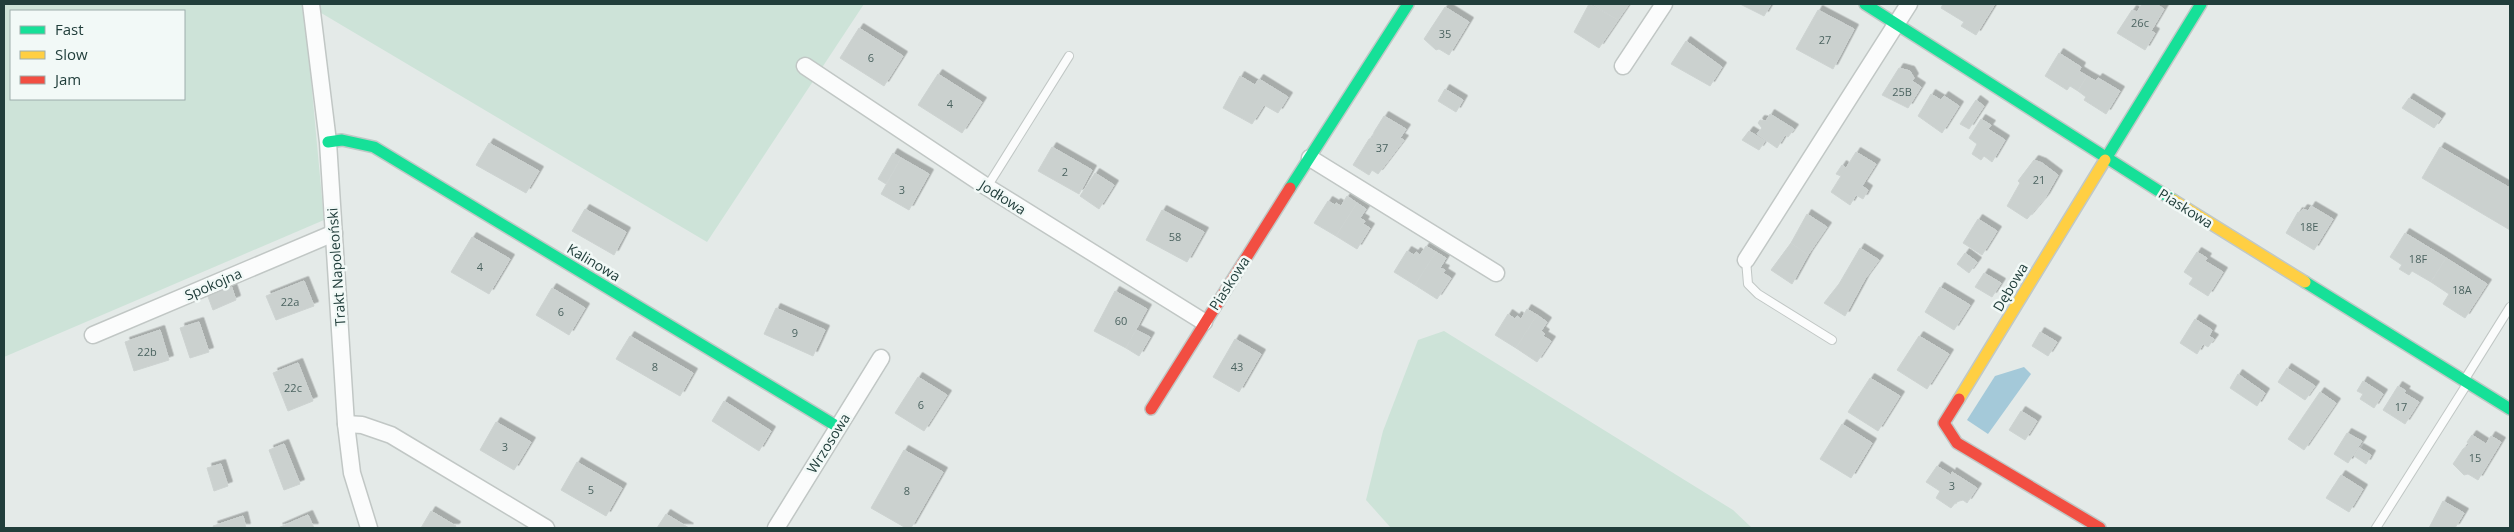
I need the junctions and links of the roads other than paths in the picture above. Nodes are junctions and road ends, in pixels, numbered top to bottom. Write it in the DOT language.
graph roads {
  1 [pos="311,4"];
  2 [pos="1408,4"];
  3 [pos="1664,4"];
  4 [pos="1865,4"];
  5 [pos="1909,4"];
  6 [pos="2201,4"];
  7 [pos="1897,23"];
  8 [pos="1069,56"];
  9 [pos="805,66"];
  10 [pos="1624,66"];
  11 [pos="328,142"];
  12 [pos="1310,158"];
  13 [pos="2106,159"];
  14 [pos="987,187"];
  15 [pos="334,233"];
  16 [pos="1746,260"];
  17 [pos="1496,273"];
  18 [pos="2510,306"];
  19 [pos="1204,322"];
  20 [pos="93,335"];
  21 [pos="1832,340"];
  22 [pos="881,358"];
  23 [pos="2466,381"];
  24 [pos="1151,409"];
  25 [pos="2510,409"];
  26 [pos="346,424"];
  27 [pos="838,427"];
  28 [pos="369,528"];
  29 [pos="546,528"];
  30 [pos="776,528"];
  31 [pos="2100,528"];
  32 [pos="2376,528"];
  1 -- 11 [label="street, Trakt Napoleoński"];
  2 -- 12 [label="street, Piaskowa"];
  3 -- 10 [label="street"];
  4 -- 7 [label="street, Piaskowa"];
  5 -- 7 [label="street"];
  6 -- 13 [label="street, Dębowa"];
  7 -- 13 [label="street, Piaskowa"];
  7 -- 16 [label="street"];
  8 -- 14 [label="lane"];
  9 -- 14 [label="street, Jodłowa"];
  11 -- 15 [label="street, Trakt Napoleoński"];
  11 -- 27 [label="street, Kalinowa"];
  12 -- 17 [label="street"];
  12 -- 19 [label="street, Piaskowa"];
  13 -- 23 [label="street, Piaskowa"];
  13 -- 31 [label="street, Dębowa"];
  14 -- 19 [label="street, Jodłowa"];
  15 -- 20 [label="street, Spokojna"];
  15 -- 26 [label="street, Trakt Napoleoński"];
  16 -- 21 [label="lane"];
  18 -- 23 [label="lane"];
  19 -- 24 [label="street, Piaskowa"];
  22 -- 27 [label="street, Wrzosowa"];
  23 -- 25 [label="street, Piaskowa"];
  23 -- 32 [label="lane"];
  26 -- 28 [label="street, Trakt Napoleoński"];
  26 -- 29 [label="street"];
  27 -- 30 [label="street, Wrzosowa"];
}
